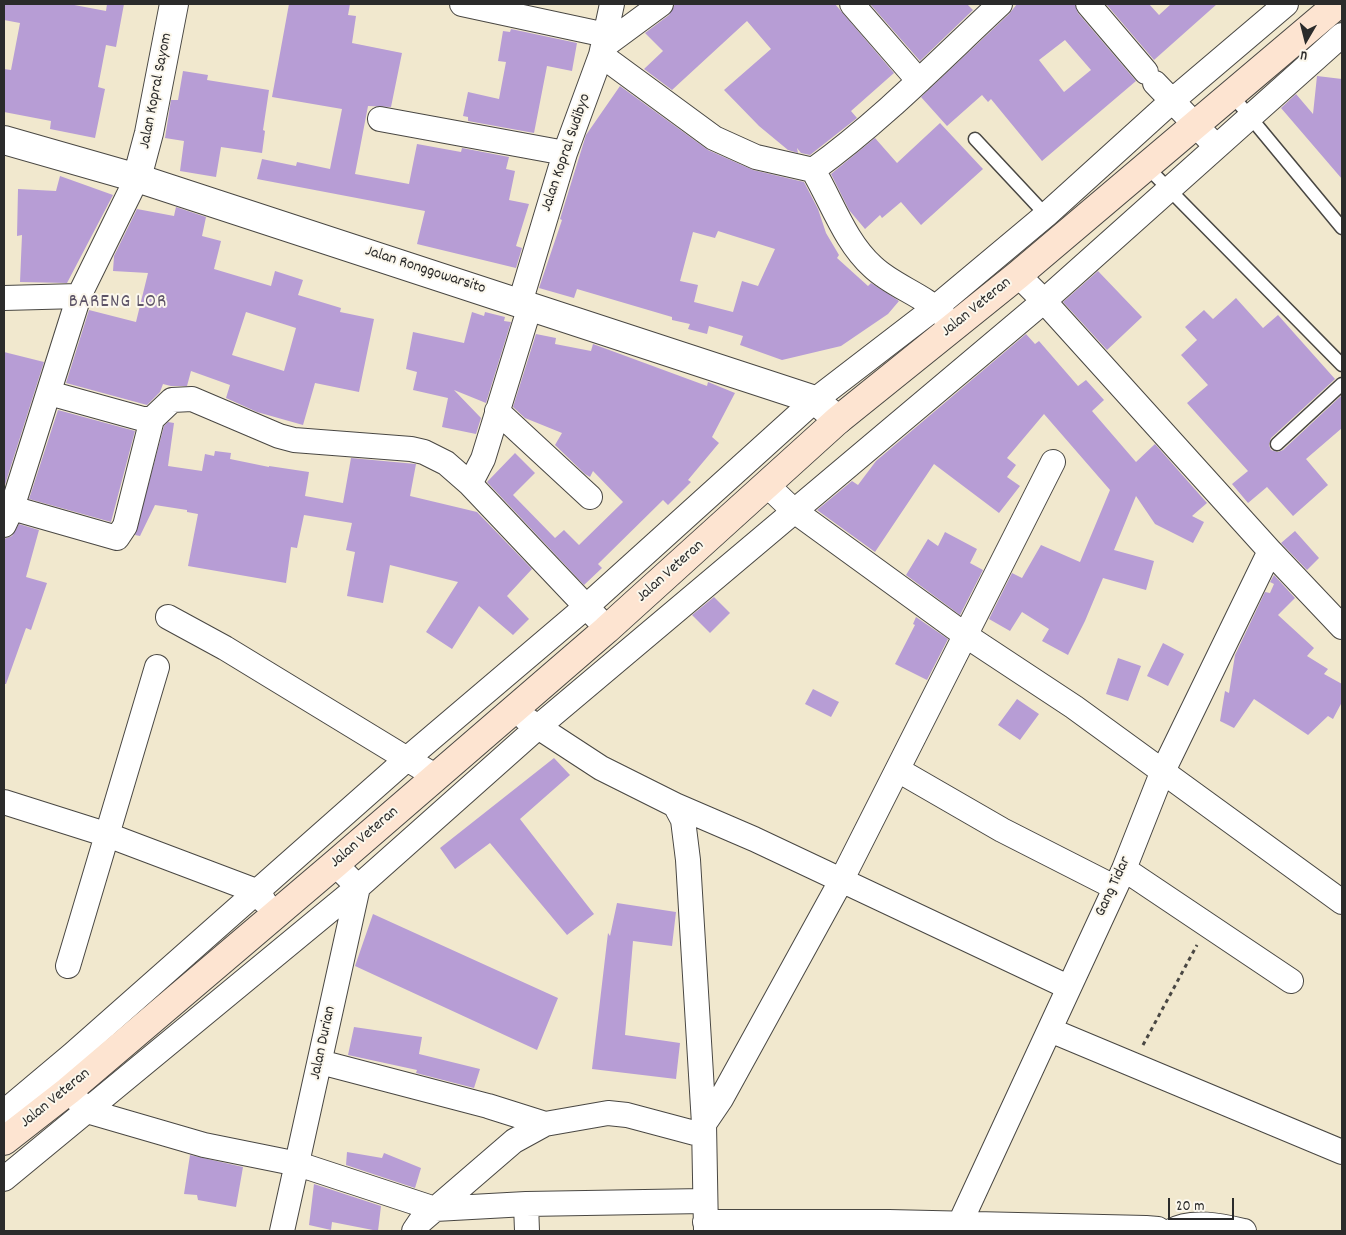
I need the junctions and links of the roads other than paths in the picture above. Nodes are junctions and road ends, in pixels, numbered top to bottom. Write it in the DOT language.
graph roads {
  1 [pos="174,4"];
  2 [pos="462,4"];
  3 [pos="612,4"];
  4 [pos="661,4"];
  5 [pos="852,4"];
  6 [pos="1000,4"];
  7 [pos="1088,4"];
  8 [pos="1286,4"];
  9 [pos="1338,4"];
  10 [pos="1342,35"];
  11 [pos="604,45"];
  12 [pos="919,81"];
  13 [pos="1231,94"];
  14 [pos="1173,100"];
  15 [pos="1249,118"];
  16 [pos="380,119"];
  17 [pos="1195,124"];
  18 [pos="975,139"];
  19 [pos="4,140"];
  20 [pos="1216,147"];
  21 [pos="564,153"];
  22 [pos="1146,166"];
  23 [pos="813,170"];
  24 [pos="137,178"];
  25 [pos="1168,190"];
  26 [pos="1046,215"];
  27 [pos="1342,228"];
  28 [pos="1018,275"];
  29 [pos="79,296"];
  30 [pos="4,298"];
  31 [pos="1044,300"];
  32 [pos="525,304"];
  33 [pos="945,317"];
  34 [pos="1342,365"];
  35 [pos="1342,384"];
  36 [pos="49,393"];
  37 [pos="815,400"];
  38 [pos="497,411"];
  39 [pos="152,419"];
  40 [pos="838,420"];
  41 [pos="1277,444"];
  42 [pos="1053,462"];
  43 [pos="470,484"];
  44 [pos="767,486"];
  45 [pos="590,496"];
  46 [pos="793,510"];
  47 [pos="8,517"];
  48 [pos="1270,551"];
  49 [pos="587,606"];
  50 [pos="168,617"];
  51 [pos="1342,627"];
  52 [pos="606,630"];
  53 [pos="965,635"];
  54 [pos="157,667"];
  55 [pos="512,709"];
  56 [pos="538,727"];
  57 [pos="408,758"];
  58 [pos="898,770"];
  59 [pos="1162,773"];
  60 [pos="435,776"];
  61 [pos="4,802"];
  62 [pos="675,805"];
  63 [pos="105,834"];
  64 [pos="335,864"];
  65 [pos="1119,878"];
  66 [pos="841,881"];
  67 [pos="358,887"];
  68 [pos="256,891"];
  69 [pos="1342,902"];
  70 [pos="275,916"];
  71 [pos="68,966"];
  72 [pos="1291,982"];
  73 [pos="1068,987"];
  74 [pos="1050,1030"];
  75 [pos="320,1062"];
  76 [pos="60,1082"];
  77 [pos="6,1108"];
  78 [pos="87,1111"];
  79 [pos="545,1124"];
  80 [pos="703,1129"];
  81 [pos="4,1141"];
  82 [pos="1342,1152"];
  83 [pos="298,1164"];
  84 [pos="4,1179"];
  85 [pos="526,1204"];
  86 [pos="436,1209"];
  87 [pos="705,1218"];
  88 [pos="960,1227"];
  89 [pos="282,1231"];
  90 [pos="414,1231"];
  91 [pos="527,1231"];
  92 [pos="1161,1231"];
  93 [pos="1170,1231"];
  94 [pos="1244,1231"];
  1 -- 24 [label="street, Jalan Kopral Sayom"];
  2 -- 11 [label="street"];
  3 -- 11 [label="street, Jalan Kopral Sudibyo"];
  4 -- 11 [label="street"];
  5 -- 12 [label="street"];
  6 -- 12 [label="street"];
  7 -- 14 [label="street"];
  8 -- 14 [label="street"];
  9 -- 13 [label="main road, Jalan Veteran"];
  10 -- 15 [label="street"];
  11 -- 21 [label="street, Jalan Kopral Sudibyo"];
  11 -- 23 [label="street"];
  12 -- 23 [label="street"];
  13 -- 15 [label="lane"];
  13 -- 17 [label="main road, Jalan Veteran"];
  14 -- 17 [label="street"];
  14 -- 26 [label="street"];
  15 -- 20 [label="street"];
  15 -- 27 [label="lane"];
  16 -- 21 [label="street"];
  17 -- 20 [label="street"];
  17 -- 22 [label="main road, Jalan Veteran"];
  18 -- 26 [label="lane"];
  19 -- 24 [label="street, Jalan Ronggowarsito"];
  20 -- 25 [label="street"];
  21 -- 32 [label="street, Jalan Kopral Sudibyo"];
  22 -- 25 [label="lane"];
  22 -- 28 [label="main road, Jalan Veteran"];
  23 -- 33 [label="street"];
  24 -- 29 [label="street"];
  24 -- 32 [label="street, Jalan Ronggowarsito"];
  25 -- 31 [label="street"];
  25 -- 34 [label="lane"];
  26 -- 33 [label="street"];
  28 -- 31 [label="street"];
  28 -- 33 [label="main road, Jalan Veteran"];
  29 -- 30 [label="street"];
  29 -- 36 [label="street"];
  31 -- 46 [label="street"];
  31 -- 48 [label="street"];
  32 -- 37 [label="street, Jalan Ronggowarsito"];
  32 -- 38 [label="street, Jalan Kopral Sudibyo"];
  33 -- 37 [label="street"];
  33 -- 40 [label="main road, Jalan Veteran"];
  35 -- 41 [label="lane"];
  36 -- 39 [label="street"];
  36 -- 47 [label="street"];
  37 -- 40 [label="street, Jalan Ronggowarsito"];
  37 -- 49 [label="street"];
  38 -- 43 [label="street, Jalan Kopral Sudibyo"];
  38 -- 45 [label="street"];
  39 -- 43 [label="street"];
  39 -- 47 [label="street"];
  40 -- 44 [label="main road, Jalan Veteran"];
  42 -- 53 [label="street"];
  43 -- 49 [label="street"];
  44 -- 46 [label="street"];
  44 -- 52 [label="main road, Jalan Veteran"];
  46 -- 53 [label="street"];
  46 -- 56 [label="street"];
  48 -- 51 [label="street"];
  48 -- 59 [label="street, Gang Tidar"];
  49 -- 52 [label="street"];
  49 -- 57 [label="street"];
  50 -- 57 [label="street"];
  52 -- 55 [label="main road, Jalan Veteran"];
  53 -- 58 [label="street"];
  53 -- 59 [label="street"];
  54 -- 63 [label="street"];
  55 -- 56 [label="street"];
  55 -- 60 [label="main road, Jalan Veteran"];
  56 -- 62 [label="street"];
  56 -- 67 [label="street"];
  57 -- 60 [label="street"];
  57 -- 68 [label="street"];
  58 -- 65 [label="street"];
  58 -- 66 [label="street"];
  59 -- 65 [label="street, Gang Tidar"];
  59 -- 69 [label="street"];
  60 -- 64 [label="main road, Jalan Veteran"];
  61 -- 63 [label="street"];
  62 -- 66 [label="street"];
  62 -- 80 [label="street"];
  63 -- 68 [label="street"];
  63 -- 71 [label="street"];
  64 -- 67 [label="street"];
  64 -- 70 [label="main road, Jalan Veteran"];
  65 -- 72 [label="street"];
  65 -- 73 [label="street, Gang Tidar"];
  66 -- 73 [label="street"];
  66 -- 80 [label="street"];
  67 -- 75 [label="street, Jalan Durian"];
  67 -- 78 [label="street"];
  68 -- 70 [label="street"];
  68 -- 76 [label="street"];
  70 -- 76 [label="main road, Jalan Veteran"];
  73 -- 74 [label="street, Gang Tidar"];
  74 -- 82 [label="street"];
  74 -- 88 [label="street, Gang Tidar"];
  75 -- 79 [label="street"];
  75 -- 83 [label="street, Jalan Durian"];
  76 -- 77 [label="street"];
  76 -- 78 [label="street"];
  76 -- 81 [label="main road, Jalan Veteran"];
  78 -- 83 [label="street"];
  78 -- 84 [label="street"];
  79 -- 80 [label="street"];
  79 -- 86 [label="street"];
  80 -- 87 [label="street"];
  83 -- 86 [label="street"];
  83 -- 89 [label="street, Jalan Durian"];
  85 -- 86 [label="street"];
  85 -- 87 [label="street"];
  85 -- 91 [label="street"];
  86 -- 90 [label="street"];
  87 -- 88 [label="street"];
  88 -- 92 [label="street"];
  93 -- 94 [label="street"];
}
